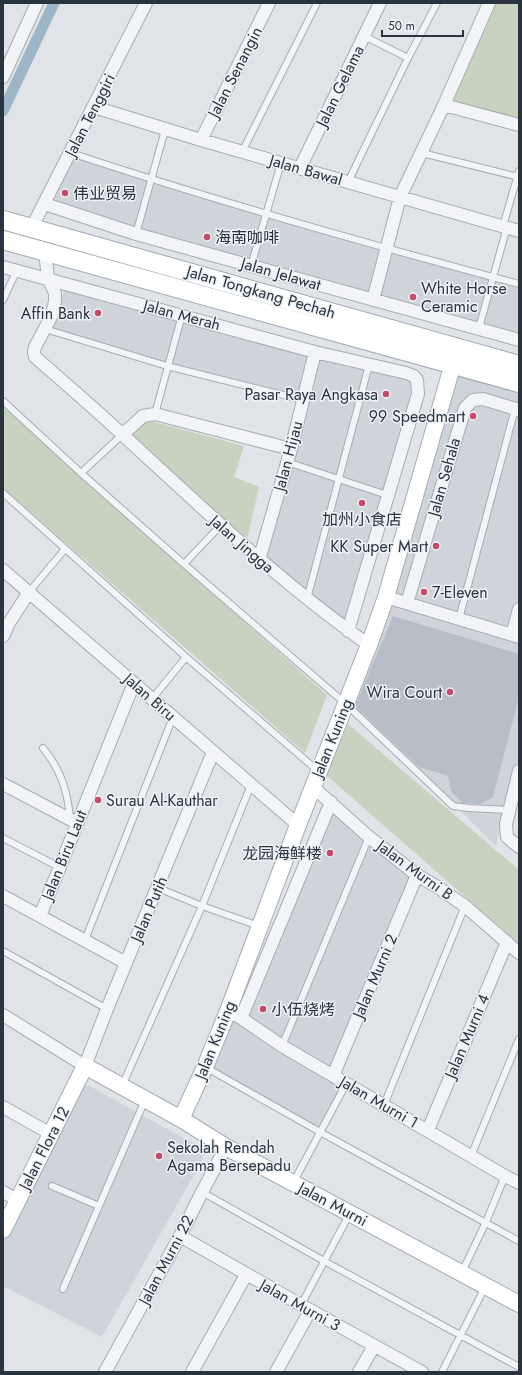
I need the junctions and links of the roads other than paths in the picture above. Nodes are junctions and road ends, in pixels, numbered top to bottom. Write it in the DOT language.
graph roads {
  1 [pos="37,3"];
  2 [pos="146,3"];
  3 [pos="269,3"];
  4 [pos="317,3"];
  5 [pos="380,3"];
  6 [pos="437,3"];
  7 [pos="489,3"];
  8 [pos="364,36"];
  9 [pos="408,58"];
  10 [pos="3,77"];
  11 [pos="444,105"];
  12 [pos="94,107"];
  13 [pos="519,125"];
  14 [pos="165,130"];
  15 [pos="200,140"];
  16 [pos="242,152"];
  17 [pos="71,153"];
  18 [pos="422,153"];
  19 [pos="281,163"];
  20 [pos="300,168"];
  21 [pos="518,175"];
  22 [pos="151,180"];
  23 [pos="348,182"];
  24 [pos="400,197"];
  25 [pos="45,204"];
  26 [pos="266,215"];
  27 [pos="3,220"];
  28 [pos="32,227"];
  29 [pos="510,228"];
  30 [pos="136,234"];
  31 [pos="3,240"];
  32 [pos="386,248"];
  33 [pos="45,252"];
  34 [pos="252,266"];
  35 [pos="3,267"];
  36 [pos="17,270"];
  37 [pos="493,277"];
  38 [pos="48,278"];
  39 [pos="519,284"];
  40 [pos="3,300"];
  41 [pos="373,300"];
  42 [pos="182,315"];
  43 [pos="479,328"];
  44 [pos="45,330"];
  45 [pos="519,340"];
  46 [pos="315,352"];
  47 [pos="455,356"];
  48 [pos="369,365"];
  49 [pos="519,365"];
  50 [pos="167,366"];
  51 [pos="519,383"];
  52 [pos="3,400"];
  53 [pos="303,400"];
  54 [pos="517,409"];
  55 [pos="155,414"];
  56 [pos="122,435"];
  57 [pos="291,449"];
  58 [pos="287,462"];
  59 [pos="81,472"];
  60 [pos="339,479"];
  61 [pos="3,494"];
  62 [pos="387,495"];
  63 [pos="220,526"];
  64 [pos="64,548"];
  65 [pos="259,560"];
  66 [pos="184,564"];
  67 [pos="3,570"];
  68 [pos="29,592"];
  69 [pos="386,597"];
  70 [pos="306,599"];
  71 [pos="407,603"];
  72 [pos="519,610"];
  73 [pos="459,619"];
  74 [pos="348,631"];
  75 [pos="3,636"];
  76 [pos="516,636"];
  77 [pos="369,645"];
  78 [pos="186,657"];
  79 [pos="134,683"];
  80 [pos="152,699"];
  81 [pos="346,704"];
  82 [pos="173,717"];
  83 [pos="44,748"];
  84 [pos="213,752"];
  85 [pos="519,771"];
  86 [pos="319,772"];
  87 [pos="3,784"];
  88 [pos="251,784"];
  89 [pos="313,787"];
  90 [pos="331,802"];
  91 [pos="509,810"];
  92 [pos="73,821"];
  93 [pos="298,825"];
  94 [pos="369,837"];
  95 [pos="3,838"];
  96 [pos="519,847"];
  97 [pos="60,867"];
  98 [pos="416,875"];
  99 [pos="158,888"];
  100 [pos="3,896"];
  101 [pos="202,906"];
  102 [pos="465,906"];
  103 [pos="40,916"];
  104 [pos="259,926"];
  105 [pos="85,940"];
  106 [pos="507,942"];
  107 [pos="3,951"];
  108 [pos="519,953"];
  109 [pos="126,963"];
  110 [pos="107,1010"];
  111 [pos="3,1015"];
  112 [pos="234,1015"];
  113 [pos="519,1039"];
  114 [pos="282,1046"];
  115 [pos="85,1066"];
  116 [pos="205,1067"];
  117 [pos="333,1076"];
  118 [pos="346,1084"];
  119 [pos="122,1086"];
  120 [pos="145,1099"];
  121 [pos="384,1105"];
  122 [pos="3,1107"];
  123 [pos="181,1119"];
  124 [pos="428,1130"];
  125 [pos="320,1132"];
  126 [pos="51,1134"];
  127 [pos="226,1147"];
  128 [pos="471,1156"];
  129 [pos="505,1176"];
  130 [pos="519,1181"];
  131 [pos="293,1183"];
  132 [pos="52,1186"];
  133 [pos="3,1192"];
  134 [pos="202,1192"];
  135 [pos="18,1200"];
  136 [pos="99,1206"];
  137 [pos="350,1214"];
  138 [pos="486,1222"];
  139 [pos="3,1230"];
  140 [pos="180,1236"];
  141 [pos="519,1241"];
  142 [pos="324,1261"];
  143 [pos="462,1272"];
  144 [pos="246,1275"];
  145 [pos="486,1285"];
  146 [pos="63,1289"];
  147 [pos="519,1304"];
  148 [pos="305,1308"];
  149 [pos="461,1335"];
  150 [pos="374,1346"];
  151 [pos="519,1367"];
  152 [pos="105,1372"];
  153 [pos="192,1372"];
  154 [pos="276,1372"];
  155 [pos="360,1372"];
  156 [pos="422,1372"];
  157 [pos="442,1372"];
  1 -- 10 [label="street"];
  2 -- 12 [label="street, Jalan Tenggiri"];
  3 -- 15 [label="street, Jalan Senangin"];
  4 -- 16 [label="lane"];
  5 -- 8 [label="street, Jalan Gelama"];
  6 -- 9 [label="lane"];
  7 -- 11 [label="street"];
  8 -- 9 [label="lane"];
  8 -- 20 [label="street, Jalan Gelama"];
  9 -- 23 [label="lane"];
  11 -- 13 [label="street"];
  11 -- 18 [label="street"];
  12 -- 14 [label="street, Jalan Bawal"];
  12 -- 17 [label="street, Jalan Tenggiri"];
  14 -- 15 [label="street, Jalan Bawal"];
  14 -- 22 [label="lane"];
  15 -- 16 [label="street, Jalan Bawal"];
  16 -- 19 [label="street, Jalan Bawal"];
  17 -- 22 [label="lane"];
  17 -- 25 [label="street, Jalan Tenggiri"];
  18 -- 21 [label="lane"];
  18 -- 24 [label="street"];
  19 -- 20 [label="street, Jalan Bawal"];
  19 -- 26 [label="lane"];
  20 -- 23 [label="street, Jalan Bawal"];
  21 -- 29 [label="lane"];
  22 -- 26 [label="lane"];
  22 -- 30 [label="lane"];
  23 -- 24 [label="street, Jalan Bawal"];
  24 -- 29 [label="street, Jalan Bawal"];
  24 -- 32 [label="street"];
  25 -- 28 [label="street, Jalan Tenggiri"];
  25 -- 30 [label="street, Jalan Jelawat"];
  26 -- 32 [label="lane"];
  26 -- 34 [label="lane"];
  27 -- 28 [label="main road, Jalan Tongkang Pechah"];
  28 -- 47 [label="main road, Jalan Tongkang Pechah"];
  29 -- 37 [label="lane"];
  30 -- 34 [label="street, Jalan Jelawat"];
  31 -- 33 [label="main road, Jalan Tongkang Pechah"];
  32 -- 37 [label="lane"];
  32 -- 41 [label="street"];
  33 -- 38 [label="street, Jalan Jingga"];
  33 -- 47 [label="main road, Jalan Tongkang Pechah"];
  34 -- 41 [label="street, Jalan Jelawat"];
  35 -- 36 [label="street, Jalan Merah"];
  36 -- 38 [label="street, Jalan Merah"];
  36 -- 40 [label="lane"];
  37 -- 39 [label="lane"];
  37 -- 43 [label="lane"];
  38 -- 42 [label="street, Jalan Merah"];
  38 -- 44 [label="street, Jalan Jingga"];
  41 -- 43 [label="street, Jalan Jelawat"];
  42 -- 46 [label="street, Jalan Merah"];
  42 -- 50 [label="lane"];
  43 -- 45 [label="street, Jalan Jelawat"];
  44 -- 50 [label="lane"];
  44 -- 56 [label="street, Jalan Jingga"];
  46 -- 48 [label="street, Jalan Merah"];
  46 -- 53 [label="street, Jalan Hijau"];
  47 -- 49 [label="main road, Jalan Tongkang Pechah"];
  47 -- 51 [label="main road, Jalan Tongkang Pechah"];
  47 -- 69 [label="street, Jalan Kuning"];
  48 -- 60 [label="lane"];
  48 -- 62 [label="street, Jalan Merah"];
  50 -- 53 [label="lane"];
  50 -- 55 [label="lane"];
  52 -- 59 [label="lane"];
  53 -- 57 [label="street, Jalan Hijau"];
  54 -- 71 [label="street, Jalan Sehala"];
  54 -- 73 [label="lane"];
  55 -- 56 [label="street"];
  55 -- 57 [label="street"];
  56 -- 59 [label="lane"];
  56 -- 63 [label="street, Jalan Jingga"];
  57 -- 58 [label="street, Jalan Hijau"];
  58 -- 60 [label="lane"];
  58 -- 65 [label="street, Jalan Hijau"];
  59 -- 66 [label="lane"];
  60 -- 62 [label="lane"];
  60 -- 70 [label="lane"];
  61 -- 64 [label="lane"];
  62 -- 74 [label="street"];
  63 -- 65 [label="street, Jalan Jingga"];
  63 -- 66 [label="lane"];
  64 -- 68 [label="lane"];
  64 -- 78 [label="lane"];
  65 -- 70 [label="street, Jalan Jingga"];
  66 -- 81 [label="lane"];
  67 -- 68 [label="street, Jalan Biru"];
  68 -- 75 [label="street"];
  68 -- 79 [label="street, Jalan Biru"];
  69 -- 71 [label="street"];
  69 -- 77 [label="street, Jalan Kuning"];
  70 -- 74 [label="street, Jalan Jingga"];
  71 -- 73 [label="street"];
  72 -- 76 [label="street"];
  73 -- 76 [label="street"];
  74 -- 77 [label="street, Jalan Jingga"];
  77 -- 81 [label="street, Jalan Kuning"];
  78 -- 80 [label="lane"];
  78 -- 86 [label="lane"];
  79 -- 80 [label="street, Jalan Biru"];
  79 -- 92 [label="street, Jalan Biru Laut"];
  80 -- 82 [label="street, Jalan Biru"];
  81 -- 86 [label="street, Jalan Kuning"];
  81 -- 91 [label="lane"];
  82 -- 84 [label="street, Jalan Biru"];
  82 -- 105 [label="lane"];
  83 -- 92 [label="lane"];
  84 -- 88 [label="street, Jalan Biru"];
  84 -- 99 [label="street, Jalan Putih"];
  85 -- 91 [label="street"];
  86 -- 89 [label="street, Jalan Kuning"];
  87 -- 92 [label="street"];
  88 -- 93 [label="street, Jalan Biru"];
  88 -- 101 [label="lane"];
  89 -- 90 [label="street, Jalan Murni B"];
  89 -- 93 [label="street, Jalan Kuning"];
  90 -- 94 [label="street, Jalan Murni B"];
  90 -- 112 [label="street"];
  91 -- 96 [label="street"];
  92 -- 97 [label="street, Jalan Biru Laut"];
  93 -- 104 [label="street, Jalan Kuning"];
  94 -- 98 [label="street, Jalan Murni B"];
  94 -- 114 [label="lane"];
  95 -- 97 [label="lane"];
  97 -- 103 [label="street, Jalan Biru Laut"];
  98 -- 102 [label="street, Jalan Murni B"];
  98 -- 117 [label="street, Jalan Murni 2"];
  99 -- 101 [label="lane"];
  99 -- 109 [label="street, Jalan Putih"];
  100 -- 103 [label="street"];
  101 -- 104 [label="lane"];
  101 -- 119 [label="lane"];
  102 -- 106 [label="street, Jalan Murni B"];
  102 -- 121 [label="lane"];
  103 -- 105 [label="street"];
  104 -- 112 [label="street, Jalan Kuning"];
  105 -- 109 [label="street"];
  106 -- 108 [label="street, Jalan Murni B"];
  106 -- 124 [label="street, Jalan Murni 4"];
  107 -- 110 [label="lane"];
  109 -- 110 [label="street, Jalan Putih"];
  110 -- 115 [label="street, Jalan Putih"];
  111 -- 115 [label="street"];
  112 -- 114 [label="street, Jalan Murni 1"];
  112 -- 116 [label="street, Jalan Kuning"];
  113 -- 128 [label="lane"];
  114 -- 117 [label="street, Jalan Murni 1"];
  115 -- 119 [label="street, Jalan Murni"];
  115 -- 126 [label="street, Jalan Flora 12"];
  116 -- 123 [label="street, Jalan Kuning"];
  116 -- 125 [label="lane"];
  117 -- 118 [label="street, Jalan Murni 1"];
  118 -- 121 [label="street, Jalan Murni 1"];
  118 -- 125 [label="lane"];
  119 -- 120 [label="street, Jalan Murni"];
  120 -- 123 [label="street, Jalan Murni"];
  120 -- 136 [label="lane"];
  121 -- 124 [label="street, Jalan Murni 1"];
  122 -- 126 [label="street"];
  123 -- 127 [label="street, Jalan Murni"];
  124 -- 128 [label="street, Jalan Murni 1"];
  125 -- 131 [label="lane"];
  125 -- 138 [label="lane"];
  126 -- 135 [label="street, Jalan Flora 12"];
  127 -- 131 [label="street, Jalan Murni"];
  127 -- 134 [label="street, Jalan Murni 22"];
  128 -- 129 [label="street, Jalan Murni 1"];
  129 -- 130 [label="street, Jalan Murni 1"];
  129 -- 138 [label="lane"];
  131 -- 137 [label="street, Jalan Murni"];
  132 -- 136 [label="lane"];
  133 -- 135 [label="street"];
  134 -- 140 [label="street, Jalan Murni 22"];
  134 -- 142 [label="lane"];
  135 -- 139 [label="street, Jalan Flora 12"];
  136 -- 146 [label="lane"];
  137 -- 142 [label="lane"];
  137 -- 143 [label="street, Jalan Murni"];
  138 -- 141 [label="lane"];
  138 -- 143 [label="lane"];
  140 -- 144 [label="street, Jalan Murni 3"];
  140 -- 152 [label="street, Jalan Murni 22"];
  142 -- 148 [label="lane"];
  142 -- 149 [label="lane"];
  143 -- 145 [label="street, Jalan Murni"];
  144 -- 148 [label="street, Jalan Murni 3"];
  144 -- 153 [label="street"];
  145 -- 147 [label="street, Jalan Murni"];
  145 -- 149 [label="lane"];
  148 -- 150 [label="street, Jalan Murni 3"];
  148 -- 154 [label="street"];
  149 -- 151 [label="lane"];
  149 -- 157 [label="lane"];
  150 -- 155 [label="street"];
  150 -- 156 [label="street, Jalan Murni 3"];
}
